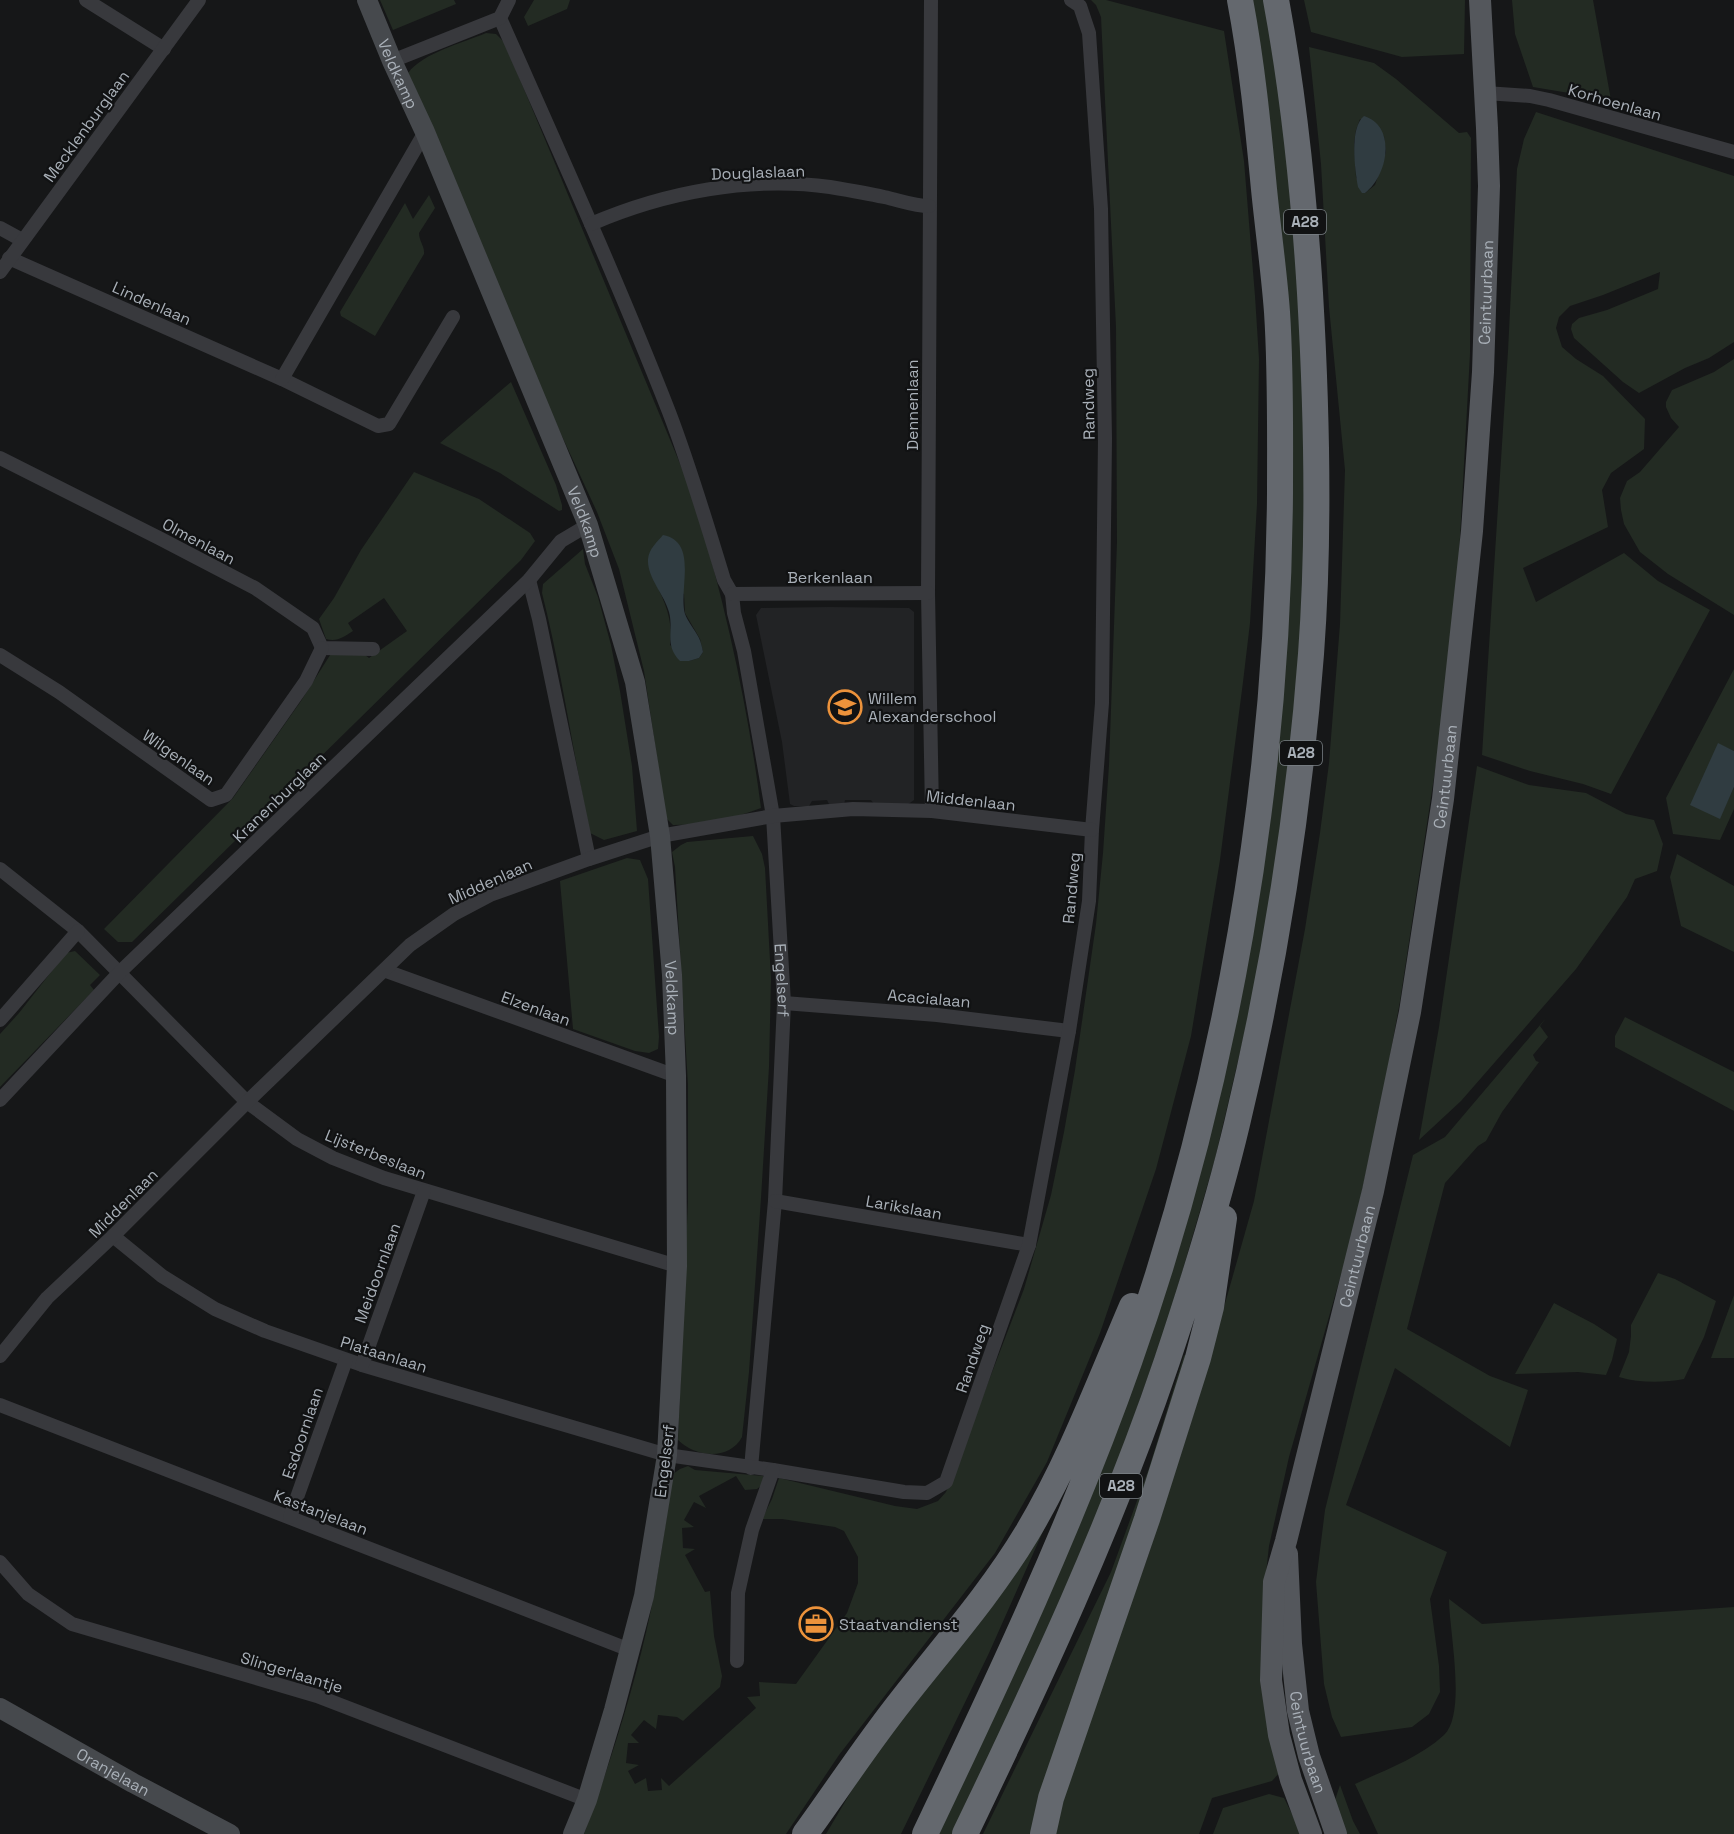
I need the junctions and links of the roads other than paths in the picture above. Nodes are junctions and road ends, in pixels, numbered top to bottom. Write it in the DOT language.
graph roads {
  1 [pos="86,0"];
  2 [pos="199,0"];
  3 [pos="366,0"];
  4 [pos="509,0"];
  5 [pos="931,0"];
  6 [pos="1071,0"];
  7 [pos="1240,0"];
  8 [pos="1276,0"];
  9 [pos="1480,0"];
  10 [pos="500,18"];
  11 [pos="164,50"];
  12 [pos="392,61"];
  13 [pos="1485,93"];
  14 [pos="425,132"];
  15 [pos="1734,152"];
  16 [pos="929,206"];
  17 [pos="591,224"];
  18 [pos="0,228"];
  19 [pos="22,240"];
  20 [pos="9,258"];
  21 [pos="0,272"];
  22 [pos="453,316"];
  23 [pos="282,379"];
  24 [pos="0,458"];
  25 [pos="588,525"];
  26 [pos="529,580"];
  27 [pos="928,593"];
  28 [pos="732,594"];
  29 [pos="322,648"];
  30 [pos="373,649"];
  31 [pos="0,655"];
  32 [pos="932,811"];
  33 [pos="772,816"];
  34 [pos="1092,830"];
  35 [pos="660,836"];
  36 [pos="589,859"];
  37 [pos="0,869"];
  38 [pos="78,931"];
  39 [pos="386,970"];
  40 [pos="120,972"];
  41 [pos="784,1003"];
  42 [pos="0,1020"];
  43 [pos="1069,1031"];
  44 [pos="676,1076"];
  45 [pos="0,1100"];
  46 [pos="248,1102"];
  47 [pos="1237,1123"];
  48 [pos="1190,1167"];
  49 [pos="424,1191"];
  50 [pos="775,1201"];
  51 [pos="113,1236"];
  52 [pos="1029,1245"];
  53 [pos="677,1266"];
  54 [pos="0,1356"];
  55 [pos="346,1360"];
  56 [pos="362,1365"];
  57 [pos="0,1405"];
  58 [pos="667,1455"];
  59 [pos="750,1468"];
  60 [pos="773,1470"];
  61 [pos="290,1517"];
  62 [pos="1286,1541"];
  63 [pos="0,1562"];
  64 [pos="630,1650"];
  65 [pos="737,1661"];
  66 [pos="0,1707"];
  67 [pos="587,1800"];
  68 [pos="230,1834"];
  69 [pos="573,1834"];
  70 [pos="805,1834"];
  71 [pos="925,1834"];
  72 [pos="965,1834"];
  73 [pos="1043,1834"];
  74 [pos="1311,1834"];
  75 [pos="1336,1834"];
  1 -- 11 [label="street"];
  2 -- 11 [label="street, Mecklenburglaan"];
  3 -- 12 [label="street, Veldkamp"];
  4 -- 10 [label="street"];
  5 -- 16 [label="street, Dennenlaan"];
  6 -- 34 [label="street, Randweg"];
  7 -- 48 [label="highway, A28"];
  8 -- 47 [label="highway, A28"];
  9 -- 13 [label="main road, Ceintuurbaan"];
  10 -- 12 [label="street"];
  10 -- 17 [label="street"];
  11 -- 19 [label="street, Mecklenburglaan"];
  12 -- 14 [label="street, Veldkamp"];
  13 -- 15 [label="street, Korhoenlaan"];
  13 -- 62 [label="main road, Ceintuurbaan"];
  14 -- 23 [label="street"];
  14 -- 25 [label="street, Veldkamp"];
  16 -- 17 [label="street, Douglaslaan"];
  16 -- 27 [label="street, Dennenlaan"];
  17 -- 28 [label="street"];
  18 -- 19 [label="street"];
  19 -- 20 [label="street, Mecklenburglaan"];
  20 -- 21 [label="street, Mecklenburglaan"];
  20 -- 23 [label="street, Lindenlaan"];
  22 -- 23 [label="street, Lindenlaan"];
  24 -- 29 [label="street, Olmenlaan"];
  25 -- 26 [label="street, Kranenburglaan"];
  25 -- 35 [label="street, Veldkamp"];
  26 -- 36 [label="street"];
  26 -- 40 [label="street, Kranenburglaan"];
  27 -- 28 [label="street, Berkenlaan"];
  27 -- 32 [label="street, Dennenlaan"];
  28 -- 33 [label="street"];
  29 -- 30 [label="street"];
  29 -- 31 [label="street, Wilgenlaan"];
  32 -- 33 [label="street, Middenlaan"];
  32 -- 34 [label="street, Middenlaan"];
  33 -- 35 [label="street, Middenlaan"];
  33 -- 41 [label="street, Engelserf"];
  34 -- 43 [label="street, Randweg"];
  35 -- 36 [label="street, Middenlaan"];
  35 -- 44 [label="street, Veldkamp"];
  36 -- 39 [label="street, Middenlaan"];
  37 -- 38 [label="street, Lijsterbeslaan"];
  38 -- 40 [label="street, Lijsterbeslaan"];
  38 -- 42 [label="street"];
  39 -- 44 [label="street, Elzenlaan"];
  39 -- 46 [label="street, Middenlaan"];
  40 -- 45 [label="street, Kranenburglaan"];
  40 -- 46 [label="street, Lijsterbeslaan"];
  41 -- 43 [label="street, Acacialaan"];
  41 -- 50 [label="street, Engelserf"];
  43 -- 52 [label="street, Randweg"];
  44 -- 53 [label="street, Engelserf"];
  46 -- 49 [label="street, Lijsterbeslaan"];
  46 -- 51 [label="street, Middenlaan"];
  47 -- 72 [label="highway, A28"];
  47 -- 73 [label="highway, A28"];
  48 -- 70 [label="highway, A28"];
  48 -- 71 [label="highway, A28"];
  49 -- 53 [label="street, Lijsterbeslaan"];
  49 -- 56 [label="street, Meidoornlaan"];
  50 -- 52 [label="street, Larikslaan"];
  50 -- 59 [label="street, Engelserf"];
  51 -- 54 [label="street, Middenlaan"];
  51 -- 55 [label="street, Plataanlaan"];
  52 -- 60 [label="street, Randweg"];
  53 -- 58 [label="street, Engelserf"];
  55 -- 56 [label="street, Plataanlaan"];
  55 -- 61 [label="street, Esdoornlaan"];
  56 -- 58 [label="street, Plataanlaan"];
  57 -- 61 [label="street, Kastanjelaan"];
  58 -- 59 [label="street, Randweg"];
  58 -- 64 [label="street, Engelserf"];
  59 -- 60 [label="street, Randweg"];
  60 -- 65 [label="street"];
  61 -- 64 [label="street, Kastanjelaan"];
  62 -- 74 [label="main road, Ceintuurbaan"];
  62 -- 75 [label="main road, Ceintuurbaan"];
  63 -- 67 [label="street, Slingerlaantje"];
  64 -- 67 [label="street, Engelserf"];
  66 -- 68 [label="street, Oranjelaan"];
  67 -- 69 [label="street, Engelserf"];
}
